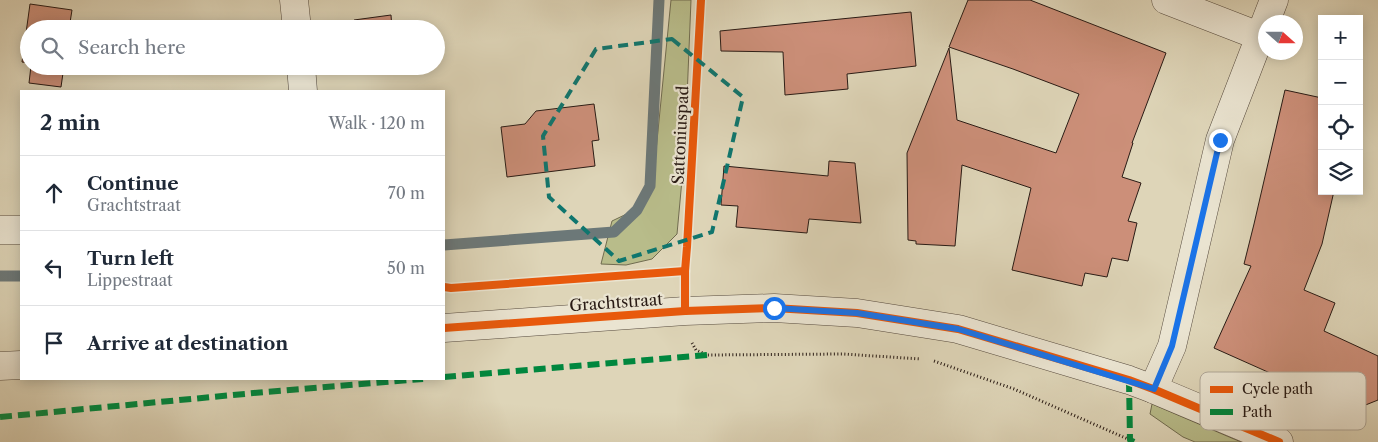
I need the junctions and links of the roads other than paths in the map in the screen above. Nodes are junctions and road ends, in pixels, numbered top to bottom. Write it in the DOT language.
graph roads {
  1 [pos="294,0"];
  2 [pos="1166,0"];
  3 [pos="1274,0"];
  4 [pos="1268,15"];
  5 [pos="296,20"];
  6 [pos="1258,35"];
  7 [pos="1258,41"];
  8 [pos="302,75"];
  9 [pos="303,90"];
  10 [pos="0,230"];
  11 [pos="20,230"];
  12 [pos="445,328"];
  13 [pos="20,364"];
  14 [pos="0,366"];
  15 [pos="1154,389"];
  16 [pos="1200,409"];
  17 [pos="1251,430"];
  18 [pos="1279,442"];
  1 -- 5 [label="street"];
  2 -- 6 [label="street"];
  3 -- 4 [label="street"];
  7 -- 15 [label="street"];
  8 -- 9 [label="street"];
  10 -- 11 [label="street"];
  12 -- 15 [label="street, Grachtstraat"];
  13 -- 14 [label="street"];
  15 -- 16 [label="street, Grachtstraat"];
  17 -- 18 [label="street, Grachtstraat"];
}
